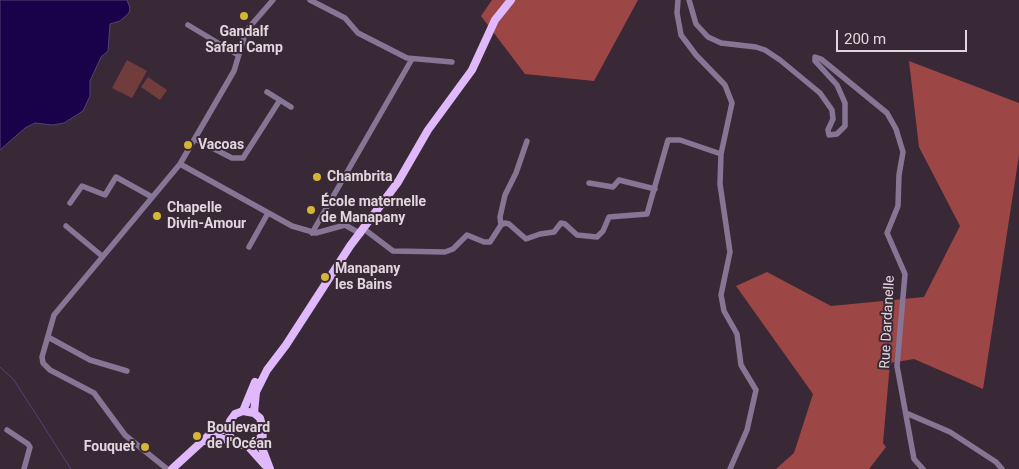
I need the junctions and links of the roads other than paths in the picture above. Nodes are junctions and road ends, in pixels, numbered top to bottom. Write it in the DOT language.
graph roads {
  1 [pos="272,0"];
  2 [pos="310,0"];
  3 [pos="511,0"];
  4 [pos="678,0"];
  5 [pos="689,0"];
  6 [pos="188,25"];
  7 [pos="238,55"];
  8 [pos="412,59"];
  9 [pos="452,62"];
  10 [pos="267,92"];
  11 [pos="280,100"];
  12 [pos="291,107"];
  13 [pos="195,139"];
  14 [pos="527,141"];
  15 [pos="721,154"];
  16 [pos="180,164"];
  17 [pos="588,183"];
  18 [pos="655,189"];
  19 [pos="152,197"];
  20 [pos="70,203"];
  21 [pos="268,213"];
  22 [pos="501,225"];
  23 [pos="66,226"];
  24 [pos="363,231"];
  25 [pos="312,233"];
  26 [pos="249,247"];
  27 [pos="102,256"];
  28 [pos="48,337"];
  29 [pos="267,370"];
  30 [pos="127,371"];
  31 [pos="243,411"];
  32 [pos="254,413"];
  33 [pos="906,413"];
  34 [pos="228,428"];
  35 [pos="7,430"];
  36 [pos="261,437"];
  37 [pos="233,440"];
  38 [pos="196,445"];
  39 [pos="248,446"];
  40 [pos="24,469"];
  41 [pos="167,469"];
  42 [pos="172,469"];
  43 [pos="269,469"];
  44 [pos="730,469"];
  45 [pos="922,469"];
  46 [pos="1002,469"];
  1 -- 7 [label="street"];
  2 -- 8 [label="street"];
  3 -- 24 [label="main road"];
  4 -- 15 [label="street"];
  5 -- 33 [label="street, Rue Dardanelle"];
  6 -- 7 [label="street"];
  7 -- 13 [label="street"];
  8 -- 9 [label="street"];
  8 -- 25 [label="street"];
  10 -- 11 [label="street"];
  11 -- 12 [label="street"];
  11 -- 13 [label="street"];
  13 -- 16 [label="street"];
  14 -- 22 [label="street"];
  15 -- 18 [label="street"];
  15 -- 44 [label="street"];
  16 -- 19 [label="street"];
  16 -- 21 [label="street"];
  17 -- 18 [label="street"];
  18 -- 22 [label="street"];
  19 -- 20 [label="street"];
  19 -- 27 [label="street"];
  21 -- 25 [label="street"];
  21 -- 26 [label="street"];
  22 -- 24 [label="street"];
  23 -- 27 [label="street"];
  24 -- 25 [label="street"];
  24 -- 29 [label="main road"];
  27 -- 28 [label="street"];
  28 -- 30 [label="street"];
  28 -- 41 [label="street"];
  29 -- 31 [label="main road"];
  29 -- 32 [label="main road"];
  31 -- 32 [label="main road"];
  31 -- 34 [label="main road"];
  32 -- 36 [label="main road"];
  33 -- 45 [label="street, Rue Dardanelle"];
  33 -- 46 [label="street"];
  34 -- 37 [label="main road"];
  34 -- 38 [label="main road"];
  35 -- 40 [label="street"];
  36 -- 39 [label="main road"];
  36 -- 43 [label="main road"];
  37 -- 38 [label="main road"];
  37 -- 39 [label="main road"];
  38 -- 42 [label="main road"];
  39 -- 43 [label="main road"];
}
